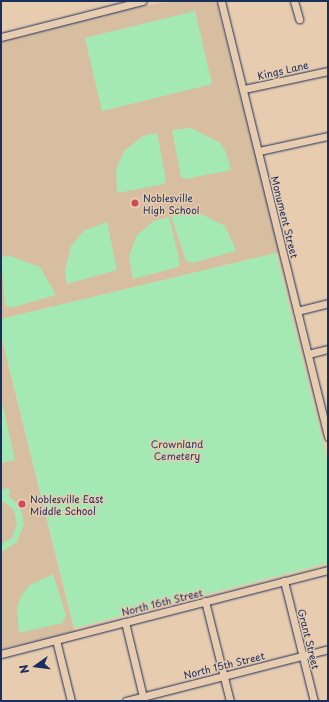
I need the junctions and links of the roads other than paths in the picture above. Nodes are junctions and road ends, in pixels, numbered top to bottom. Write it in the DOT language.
graph roads {
  1 [pos="142,1"];
  2 [pos="221,1"];
  3 [pos="294,1"];
  4 [pos="298,19"];
  5 [pos="1,37"];
  6 [pos="328,71"];
  7 [pos="244,89"];
  8 [pos="328,136"];
  9 [pos="259,151"];
  10 [pos="328,304"];
  11 [pos="297,311"];
  12 [pos="328,349"];
  13 [pos="308,354"];
  14 [pos="327,425"];
  15 [pos="328,437"];
  16 [pos="328,570"];
  17 [pos="284,581"];
  18 [pos="205,601"];
  19 [pos="125,622"];
  20 [pos="56,640"];
  21 [pos="328,649"];
  22 [pos="1,654"];
  23 [pos="303,655"];
  24 [pos="224,676"];
  25 [pos="144,699"];
  26 [pos="71,701"];
  27 [pos="126,701"];
  28 [pos="230,701"];
  29 [pos="314,701"];
  1 -- 5 [label="street"];
  2 -- 7 [label="street, Monument Street"];
  3 -- 4 [label="street"];
  6 -- 7 [label="street, Kings Lane"];
  7 -- 9 [label="street, Monument Street"];
  8 -- 9 [label="street"];
  9 -- 11 [label="street, Monument Street"];
  10 -- 11 [label="street"];
  11 -- 13 [label="street, Monument Street"];
  12 -- 13 [label="street"];
  13 -- 14 [label="street, Monument Street"];
  14 -- 15 [label="street, Monument Street"];
  16 -- 17 [label="street, North 16th Street"];
  17 -- 18 [label="street, North 16th Street"];
  17 -- 23 [label="street, Grant Street"];
  18 -- 19 [label="street, North 16th Street"];
  18 -- 24 [label="street"];
  19 -- 20 [label="street, North 16th Street"];
  19 -- 25 [label="street"];
  20 -- 22 [label="street, North 16th Street"];
  20 -- 26 [label="street"];
  21 -- 23 [label="street, North 15th Street"];
  23 -- 24 [label="street, North 15th Street"];
  23 -- 29 [label="street, Grant Street"];
  24 -- 25 [label="street, North 15th Street"];
  24 -- 28 [label="street"];
  25 -- 27 [label="street, North 15th Street"];
}
